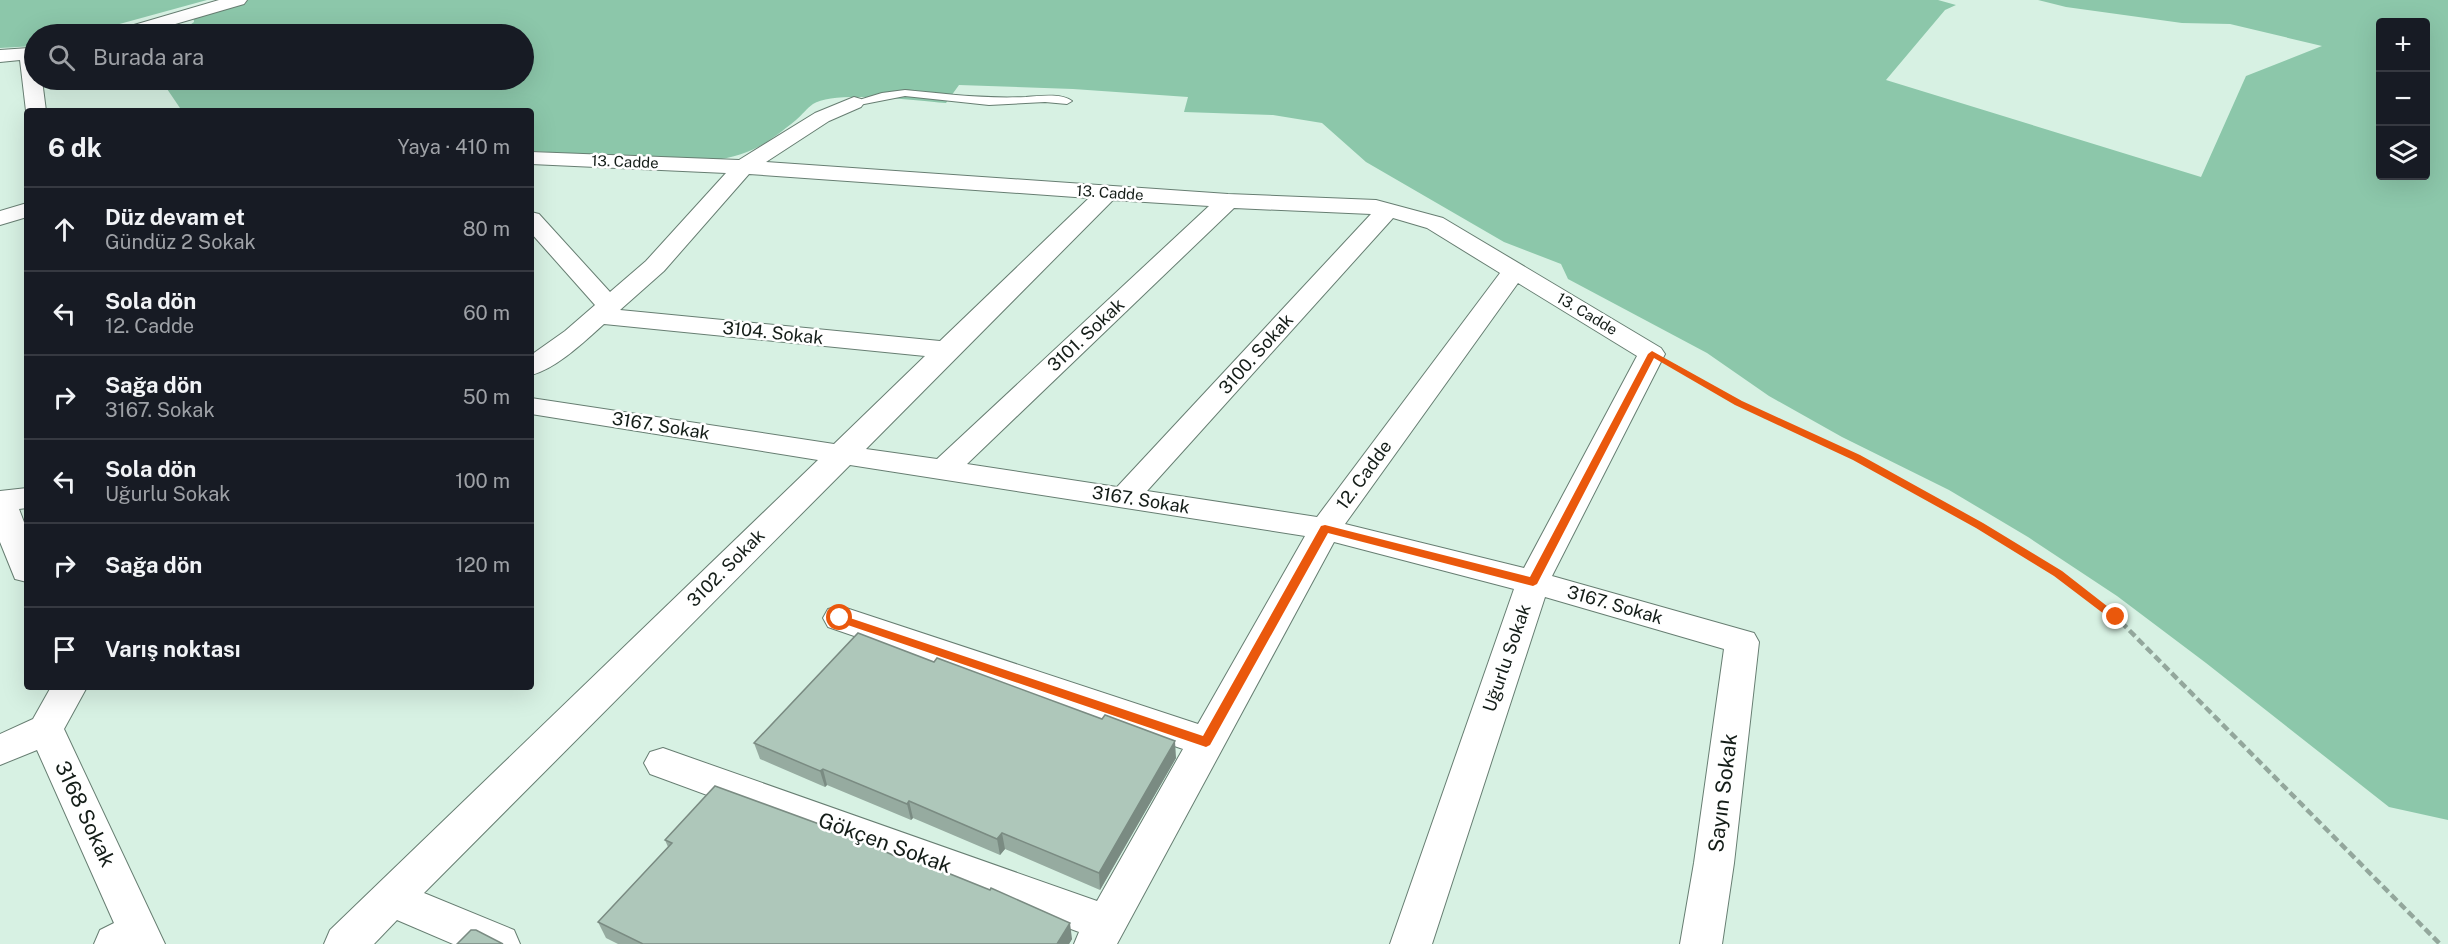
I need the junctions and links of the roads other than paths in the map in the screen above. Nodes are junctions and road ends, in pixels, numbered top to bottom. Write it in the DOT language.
graph roads {
  1 [pos="238,0"];
  2 [pos="157,24"];
  3 [pos="24,54"];
  4 [pos="0,56"];
  5 [pos="35,90"];
  6 [pos="1066,102"];
  7 [pos="854,103"];
  8 [pos="36,108"];
  9 [pos="534,158"];
  10 [pos="743,167"];
  11 [pos="1108,192"];
  12 [pos="1228,201"];
  13 [pos="1387,210"];
  14 [pos="24,211"];
  15 [pos="0,218"];
  16 [pos="534,223"];
  17 [pos="1514,271"];
  18 [pos="603,311"];
  19 [pos="947,350"];
  20 [pos="1652,354"];
  21 [pos="534,366"];
  22 [pos="534,406"];
  23 [pos="842,454"];
  24 [pos="943,470"];
  25 [pos="24,498"];
  26 [pos="1124,498"];
  27 [pos="0,501"];
  28 [pos="1325,528"];
  29 [pos="7,539"];
  30 [pos="24,566"];
  31 [pos="1533,582"];
  32 [pos="840,618"];
  33 [pos="1742,642"];
  34 [pos="67,690"];
  35 [pos="46,729"];
  36 [pos="1206,742"];
  37 [pos="0,750"];
  38 [pos="663,763"];
  39 [pos="392,898"];
  40 [pos="1101,933"];
  41 [pos="133,940"];
  42 [pos="345,944"];
  43 [pos="499,944"];
  44 [pos="1411,944"];
  45 [pos="1701,944"];
  1 -- 2 [label="street"];
  3 -- 4 [label="street"];
  5 -- 8 [label="street"];
  6 -- 7 [label="lane"];
  7 -- 10 [label="street"];
  9 -- 10 [label="street, 13. Cadde"];
  10 -- 11 [label="street, 13. Cadde"];
  10 -- 18 [label="street"];
  11 -- 12 [label="street, 13. Cadde"];
  11 -- 19 [label="street, 3102. Sokak"];
  12 -- 13 [label="street, 13. Cadde"];
  12 -- 24 [label="street, 3101. Sokak"];
  13 -- 17 [label="street, 13. Cadde"];
  13 -- 26 [label="street, 3100. Sokak"];
  14 -- 15 [label="street"];
  16 -- 18 [label="street"];
  17 -- 20 [label="street, 13. Cadde"];
  17 -- 28 [label="street, 12. Cadde"];
  18 -- 19 [label="street, 3104. Sokak"];
  18 -- 21 [label="street"];
  19 -- 23 [label="street, 3102. Sokak"];
  20 -- 31 [label="street, Uğurlu Sokak"];
  22 -- 23 [label="street, 3167. Sokak"];
  23 -- 24 [label="street, 3167. Sokak"];
  23 -- 39 [label="street, 3102. Sokak"];
  24 -- 26 [label="street, 3167. Sokak"];
  25 -- 27 [label="street"];
  26 -- 28 [label="street, 3167. Sokak"];
  27 -- 29 [label="street"];
  28 -- 31 [label="street, 3167. Sokak"];
  28 -- 36 [label="street, 12. Cadde"];
  29 -- 30 [label="street"];
  31 -- 33 [label="street, 3167. Sokak"];
  31 -- 44 [label="street, Uğurlu Sokak"];
  32 -- 36 [label="street"];
  33 -- 45 [label="street, Sayın Sokak"];
  34 -- 35 [label="street"];
  35 -- 37 [label="street"];
  35 -- 41 [label="street, 3168 Sokak"];
  36 -- 40 [label="street, 12. Cadde"];
  38 -- 40 [label="street, Gökçen Sokak"];
  39 -- 42 [label="street, 3102. Sokak"];
  39 -- 43 [label="street"];
}
